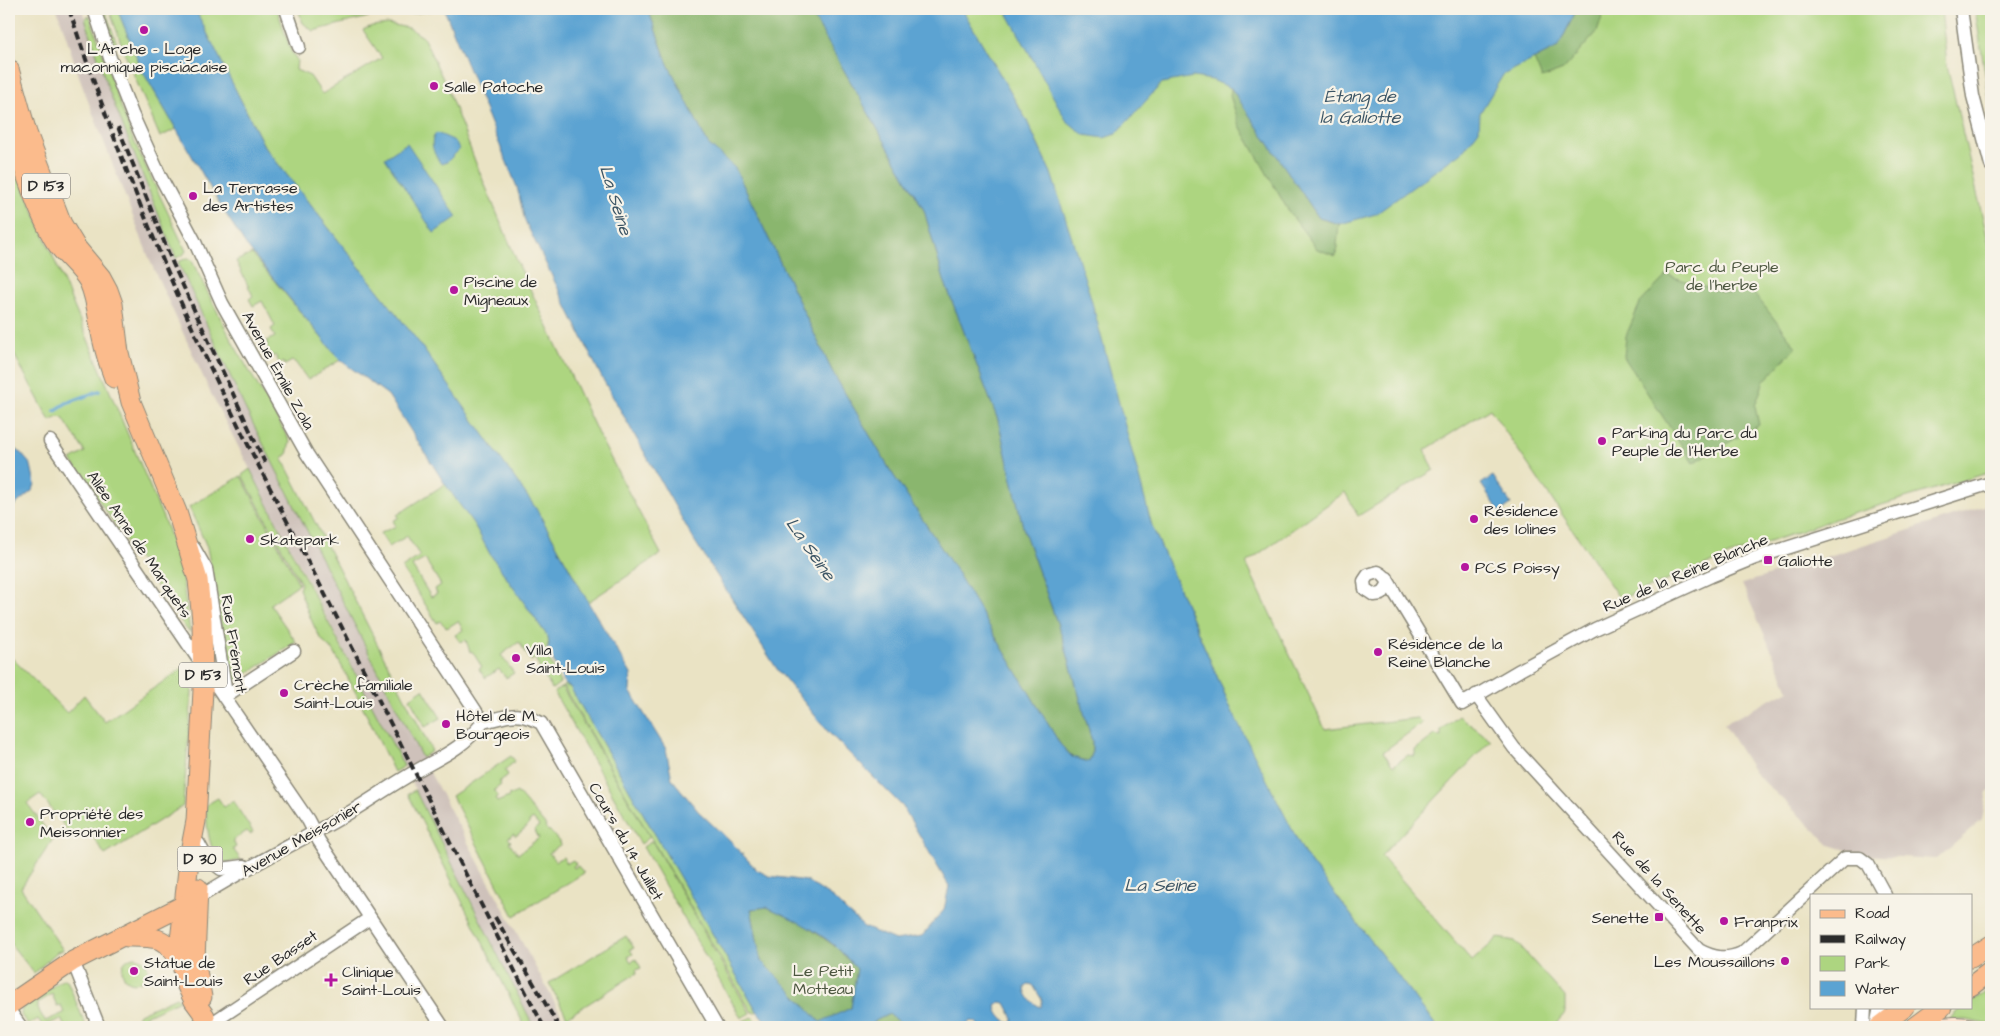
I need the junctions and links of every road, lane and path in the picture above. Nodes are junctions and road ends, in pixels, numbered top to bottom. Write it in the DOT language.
graph roads {
  1 [pos="94,9"];
  2 [pos="286,9"];
  3 [pos="1961,9"];
  4 [pos="299,47"];
  5 [pos="9,69"];
  6 [pos="9,119"];
  7 [pos="1991,165"];
  8 [pos="130,402"];
  9 [pos="50,441"];
  10 [pos="1991,483"];
  11 [pos="183,531"];
  12 [pos="1386,578"];
  13 [pos="294,651"];
  14 [pos="203,666"];
  15 [pos="1476,695"];
  16 [pos="224,697"];
  17 [pos="483,722"];
  18 [pos="196,821"];
  19 [pos="314,832"];
  20 [pos="199,844"];
  21 [pos="256,864"];
  22 [pos="1884,894"];
  23 [pos="191,902"];
  24 [pos="370,918"];
  25 [pos="122,937"];
  26 [pos="1991,945"];
  27 [pos="1972,957"];
  28 [pos="73,962"];
  29 [pos="182,963"];
  30 [pos="1972,963"];
  31 [pos="1991,966"];
  32 [pos="1991,971"];
  33 [pos="1972,985"];
  34 [pos="9,1005"];
  35 [pos="1865,1008"];
  36 [pos="1880,1008"];
  37 [pos="1904,1008"];
  38 [pos="1941,1008"];
  39 [pos="9,1010"];
  40 [pos="208,1023"];
  41 [pos="21,1027"];
  42 [pos="99,1027"];
  43 [pos="443,1027"];
  44 [pos="717,1027"];
  45 [pos="1864,1027"];
  46 [pos="1878,1027"];
  47 [pos="1915,1027"];
  48 [pos="1940,1027"];
  49 [pos="1969,1027"];
  1 -- 17 [label="street, Avenue Émile Zola"];
  2 -- 4 [label="street"];
  3 -- 7 [label="street"];
  5 -- 8 [label="main road, D 153"];
  6 -- 8 [label="main road, D 153"];
  8 -- 11 [label="main road, D 153"];
  9 -- 14 [label="street, Allée Anne de Marquets"];
  10 -- 15 [label="street, Rue de la Reine Blanche"];
  11 -- 14 [label="main road, D 153"];
  11 -- 16 [label="street, Rue Frémont"];
  12 -- 15 [label="street, Rue de la Reine Blanche"];
  13 -- 16 [label="street"];
  14 -- 16 [label="street, Allée Anne de Marquets"];
  14 -- 18 [label="main road, D 153"];
  15 -- 22 [label="street, Rue de la Senette"];
  16 -- 19 [label="street, Rue Frémont"];
  17 -- 19 [label="street, Avenue Meissonier"];
  17 -- 44 [label="street, Cours du 14 Juillet"];
  18 -- 20 [label="main road, D 30"];
  18 -- 23 [label="main road, D 153"];
  19 -- 21 [label="street, Avenue Meissonier"];
  19 -- 24 [label="street, Rue Frémont"];
  20 -- 21 [label="street"];
  20 -- 23 [label="main road, D 30"];
  21 -- 23 [label="street, Avenue Meissonier"];
  23 -- 25 [label="main road, Avenue Meissonier"];
  23 -- 29 [label="main road, D 153"];
  23 -- 40 [label="main road, D 30"];
  24 -- 40 [label="street, Rue Basset"];
  24 -- 43 [label="street, Rue Frémont"];
  25 -- 28 [label="main road, Avenue Meissonier"];
  25 -- 29 [label="main road"];
  26 -- 27 [label="main road"];
  28 -- 34 [label="main road, Avenue Meissonier"];
  28 -- 42 [label="street"];
  29 -- 40 [label="main road, D 153"];
  30 -- 31 [label="main road"];
  32 -- 33 [label="main road"];
  35 -- 45 [label="street"];
  36 -- 46 [label="street"];
  37 -- 46 [label="main road"];
  38 -- 47 [label="main road"];
  39 -- 41 [label="street"];
  48 -- 49 [label="main road"];
}
